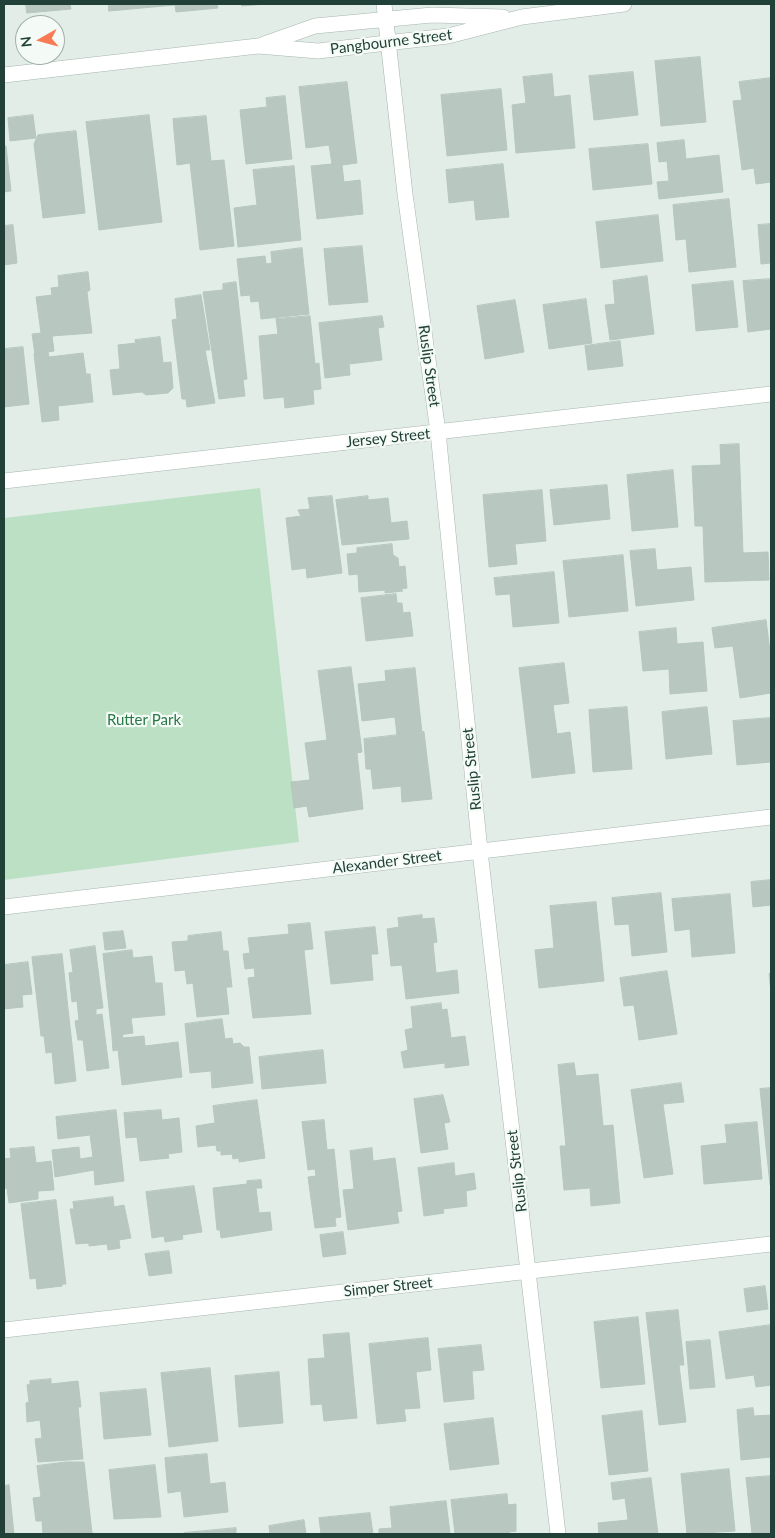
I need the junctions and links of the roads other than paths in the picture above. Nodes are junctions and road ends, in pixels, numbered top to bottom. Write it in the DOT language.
graph roads {
  1 [pos="384,4"];
  2 [pos="624,4"];
  3 [pos="522,17"];
  4 [pos="385,20"];
  5 [pos="388,42"];
  6 [pos="258,46"];
  7 [pos="4,75"];
  8 [pos="771,394"];
  9 [pos="438,432"];
  10 [pos="4,482"];
  11 [pos="771,817"];
  12 [pos="480,851"];
  13 [pos="4,907"];
  14 [pos="771,1244"];
  15 [pos="528,1272"];
  16 [pos="4,1330"];
  17 [pos="558,1534"];
  1 -- 4 [label="street, Ruslip Street"];
  2 -- 3 [label="street, Pangbourne Street"];
  3 -- 4 [label="street, Pangbourne Street"];
  3 -- 5 [label="street, Pangbourne Street"];
  4 -- 5 [label="street, Ruslip Street"];
  4 -- 6 [label="street, Pangbourne Street"];
  5 -- 6 [label="street, Pangbourne Street"];
  5 -- 9 [label="street, Ruslip Street"];
  6 -- 7 [label="street, Pangbourne Street"];
  8 -- 9 [label="street, Jersey Street"];
  9 -- 10 [label="street, Jersey Street"];
  9 -- 12 [label="street, Ruslip Street"];
  11 -- 12 [label="street, Alexander Street"];
  12 -- 13 [label="street, Alexander Street"];
  12 -- 15 [label="street, Ruslip Street"];
  14 -- 15 [label="street, Simper Street"];
  15 -- 16 [label="street, Simper Street"];
  15 -- 17 [label="street, Ruslip Street"];
}
